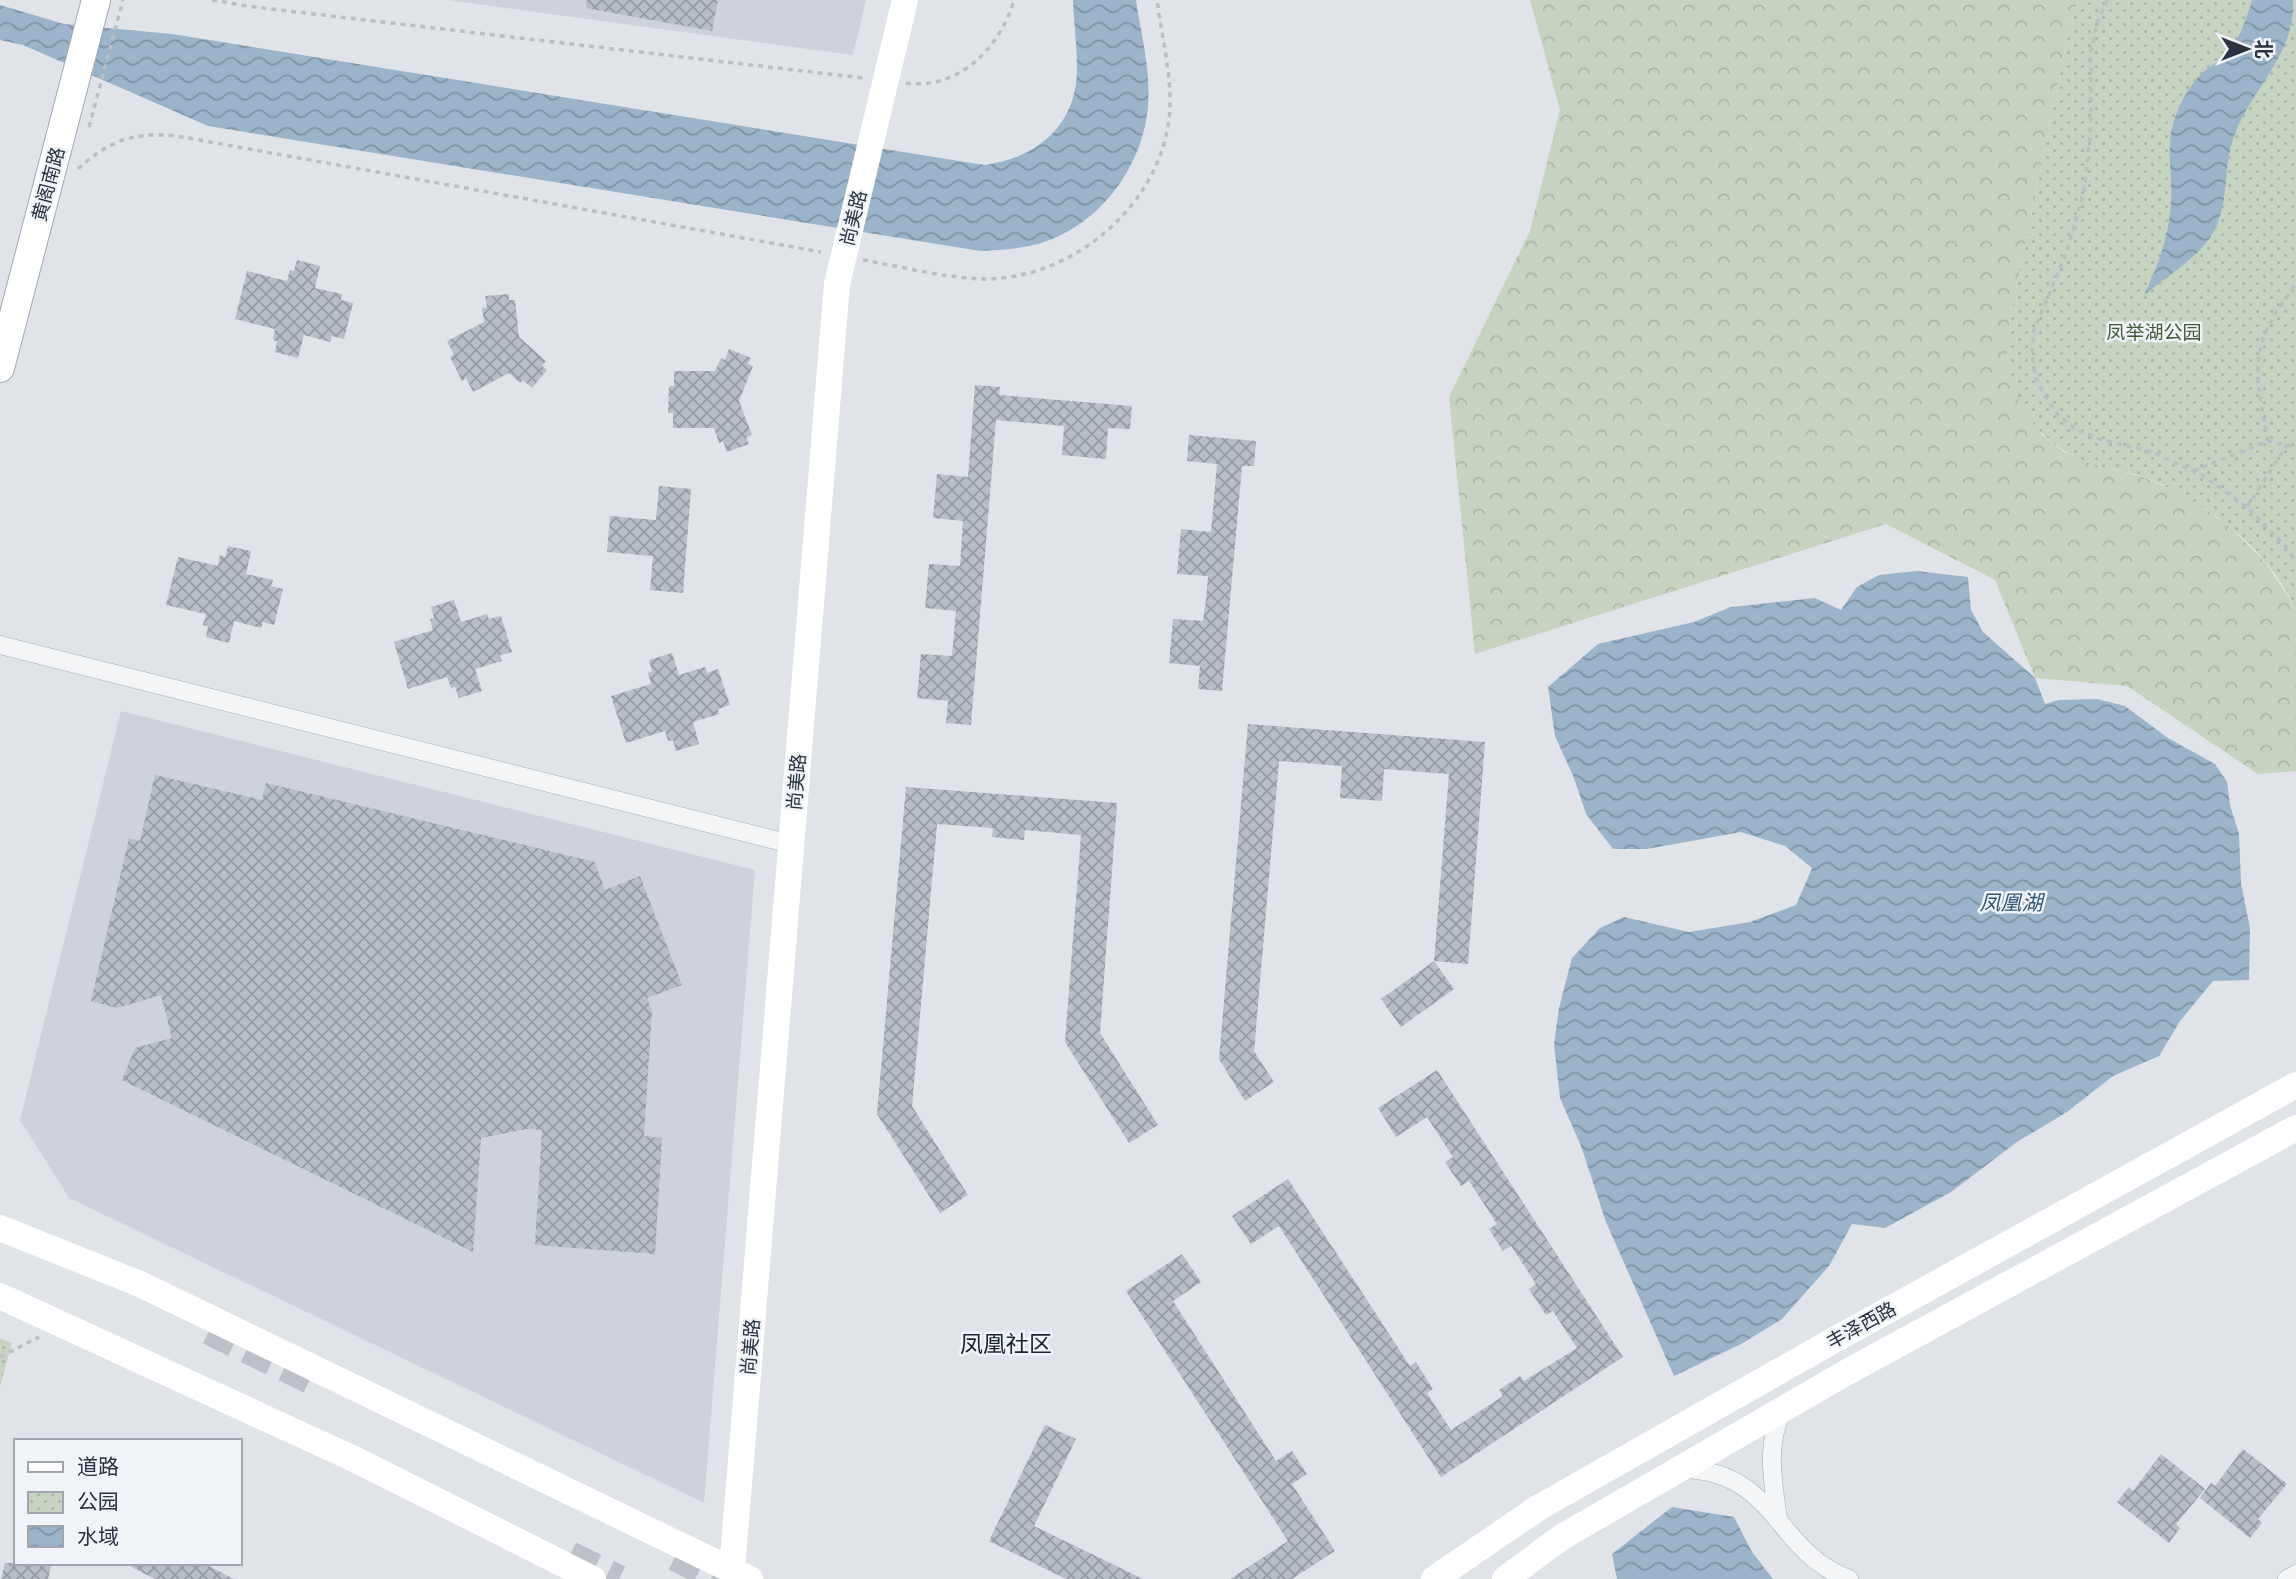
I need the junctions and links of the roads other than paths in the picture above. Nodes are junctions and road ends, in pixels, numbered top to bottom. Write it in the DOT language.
graph roads {
  1 [pos="96,0"];
  2 [pos="905,0"];
  3 [pos="0,368"];
  4 [pos="0,646"];
  5 [pos="791,844"];
  6 [pos="2296,1085"];
  7 [pos="2296,1128"];
  8 [pos="5,1233"];
  9 [pos="0,1296"];
  10 [pos="1783,1409"];
  11 [pos="1681,1469"];
  12 [pos="1778,1522"];
  13 [pos="2296,1574"];
  14 [pos="741,1575"];
  15 [pos="593,1579"];
  16 [pos="1434,1579"];
  17 [pos="1505,1579"];
  18 [pos="1849,1579"];
  19 [pos="2287,1579"];
  1 -- 3 [label="main road, 黄阁南路"];
  2 -- 5 [label="main road, 尚美路, bridge"];
  4 -- 5 [label="street"];
  5 -- 14 [label="main road, 尚美路"];
  6 -- 16 [label="main road, 丰泽西路"];
  7 -- 10 [label="main road, 丰泽西路"];
  8 -- 14 [label="main road"];
  9 -- 15 [label="main road"];
  10 -- 11 [label="main road, 丰泽西路"];
  10 -- 12 [label="street"];
  11 -- 12 [label="street"];
  11 -- 17 [label="main road, 丰泽西路"];
  12 -- 18 [label="street"];
  13 -- 19 [label="street"];
}
